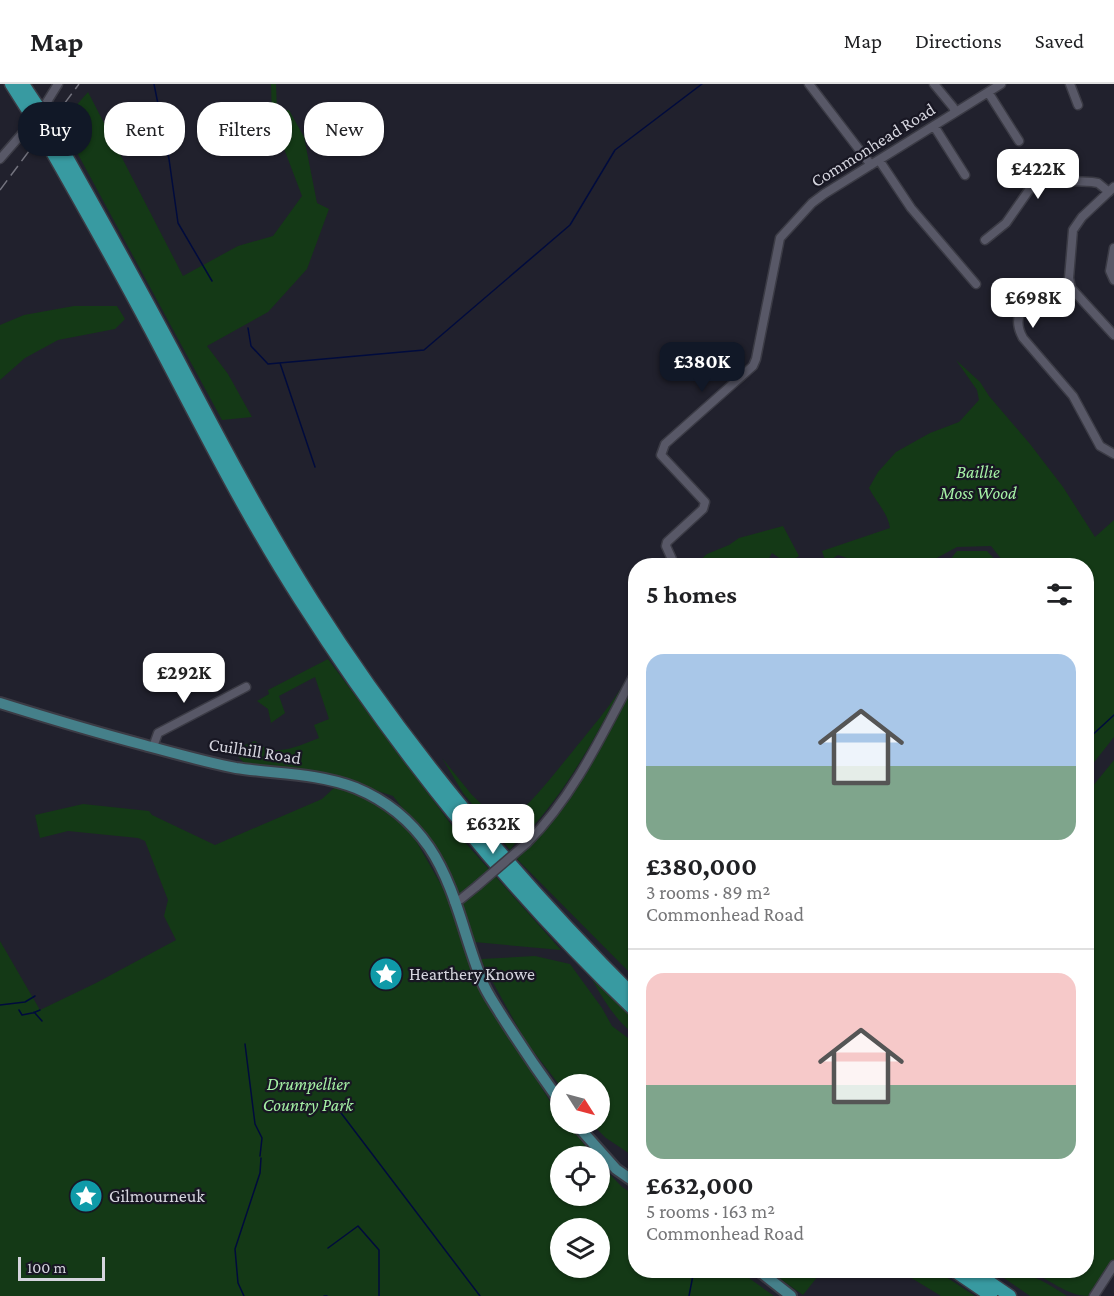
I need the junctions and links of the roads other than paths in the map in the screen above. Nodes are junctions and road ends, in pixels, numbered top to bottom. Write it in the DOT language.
graph roads {
  1 [pos="58,84"];
  2 [pos="808,84"];
  3 [pos="934,84"];
  4 [pos="1001,84"];
  5 [pos="1070,84"];
  6 [pos="17,85"];
  7 [pos="988,92"];
  8 [pos="30,102"];
  9 [pos="1078,105"];
  10 [pos="955,112"];
  11 [pos="934,126"];
  12 [pos="1019,141"];
  13 [pos="59,156"];
  14 [pos="60,156"];
  15 [pos="0,159"];
  16 [pos="879,160"];
  17 [pos="871,165"];
  18 [pos="965,175"];
  19 [pos="1112,189"];
  20 [pos="985,240"];
  21 [pos="1114,249"];
  22 [pos="1114,280"];
  23 [pos="976,284"];
  24 [pos="1069,285"];
  25 [pos="1114,335"];
  26 [pos="1114,454"];
  27 [pos="671,558"];
  28 [pos="628,686"];
  29 [pos="246,687"];
  30 [pos="0,703"];
  31 [pos="153,747"];
  32 [pos="454,902"];
  33 [pos="628,990"];
  34 [pos="628,1004"];
  35 [pos="550,1087"];
  36 [pos="585,1134"];
  37 [pos="628,1177"];
  38 [pos="1114,1265"];
  39 [pos="768,1278"];
  40 [pos="965,1278"];
  41 [pos="984,1278"];
  42 [pos="791,1296"];
  43 [pos="991,1296"];
  44 [pos="1010,1296"];
  45 [pos="1094,1296"];
  1 -- 15 [label="street"];
  2 -- 17 [label="street"];
  3 -- 10 [label="street"];
  4 -- 7 [label="street, Commonhead Road"];
  5 -- 9 [label="street"];
  6 -- 8 [label="highway, bridge"];
  7 -- 10 [label="street, Commonhead Road"];
  7 -- 12 [label="street"];
  10 -- 11 [label="street, Commonhead Road"];
  11 -- 16 [label="street, Commonhead Road"];
  11 -- 18 [label="street"];
  13 -- 34 [label="highway"];
  14 -- 33 [label="highway"];
  16 -- 17 [label="street, Commonhead Road"];
  16 -- 23 [label="street"];
  17 -- 27 [label="street, Commonhead Road"];
  19 -- 20 [label="street"];
  19 -- 24 [label="street"];
  21 -- 22 [label="street"];
  24 -- 25 [label="street"];
  24 -- 26 [label="street"];
  28 -- 32 [label="street, bridge"];
  29 -- 31 [label="street"];
  30 -- 31 [label="main road, Cuilhill Road"];
  31 -- 32 [label="main road, Cuilhill Road"];
  32 -- 35 [label="main road, Cuilhill Road"];
  36 -- 37 [label="main road"];
  38 -- 45 [label="street"];
  39 -- 42 [label="main road"];
  40 -- 43 [label="highway"];
  41 -- 44 [label="highway"];
}
